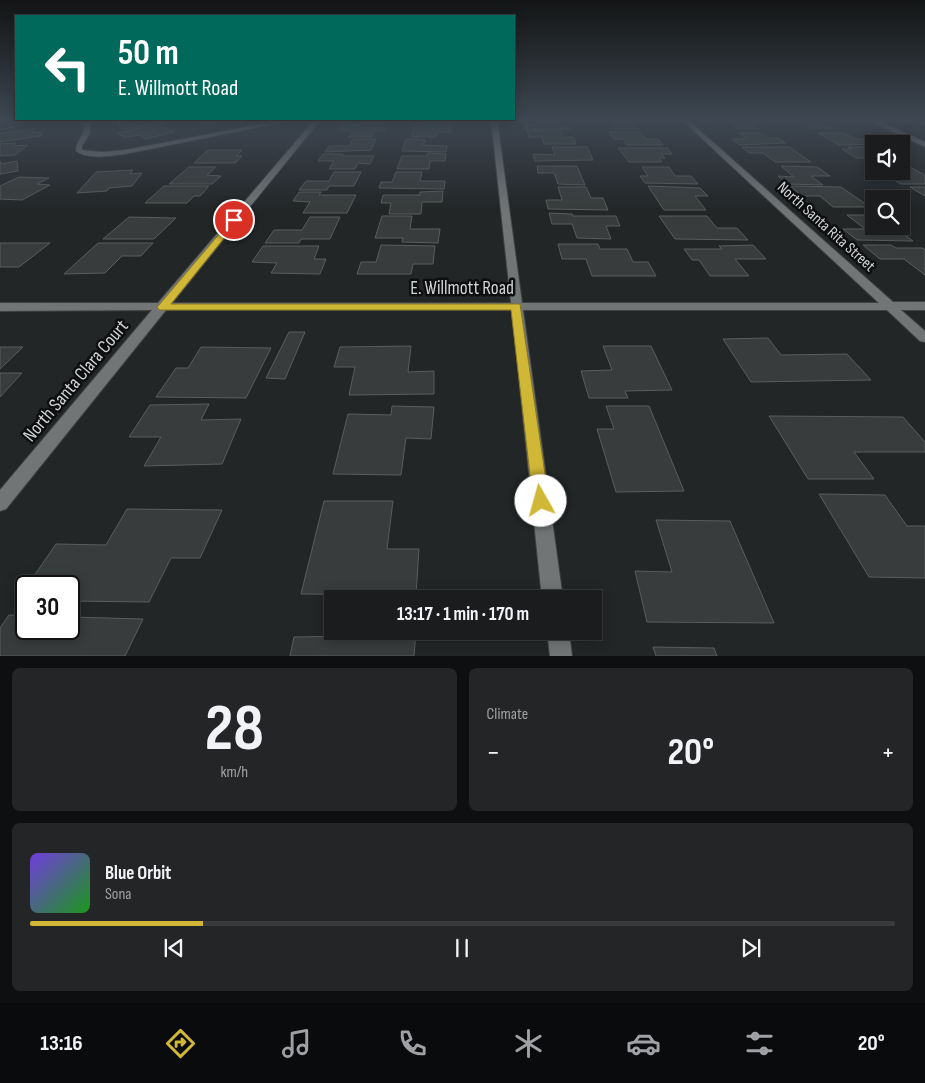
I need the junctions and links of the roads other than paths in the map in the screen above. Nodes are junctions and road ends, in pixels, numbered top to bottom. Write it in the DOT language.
graph roads {
  1 [pos="80,150"];
  2 [pos="137,150"];
  3 [pos="293,150"];
  4 [pos="498,150"];
  5 [pos="718,150"];
  6 [pos="890,306"];
  7 [pos="925,306"];
  8 [pos="0,307"];
  9 [pos="163,307"];
  10 [pos="516,307"];
  11 [pos="925,338"];
  12 [pos="0,503"];
  13 [pos="552,590"];
  14 [pos="559,640"];
  15 [pos="561,656"];
  1 -- 2 [label="street"];
  3 -- 9 [label="street, North Santa Clara Court"];
  4 -- 10 [label="street"];
  5 -- 6 [label="street, North Santa Rita Street"];
  6 -- 7 [label="street, E. Willmott Road"];
  6 -- 10 [label="street, E. Willmott Road"];
  6 -- 11 [label="street, North Santa Rita Street"];
  8 -- 9 [label="street, E. Willmott Road"];
  9 -- 10 [label="street, E. Willmott Road"];
  9 -- 12 [label="street, North Santa Clara Court"];
  10 -- 13 [label="street"];
  14 -- 15 [label="street"];
}
